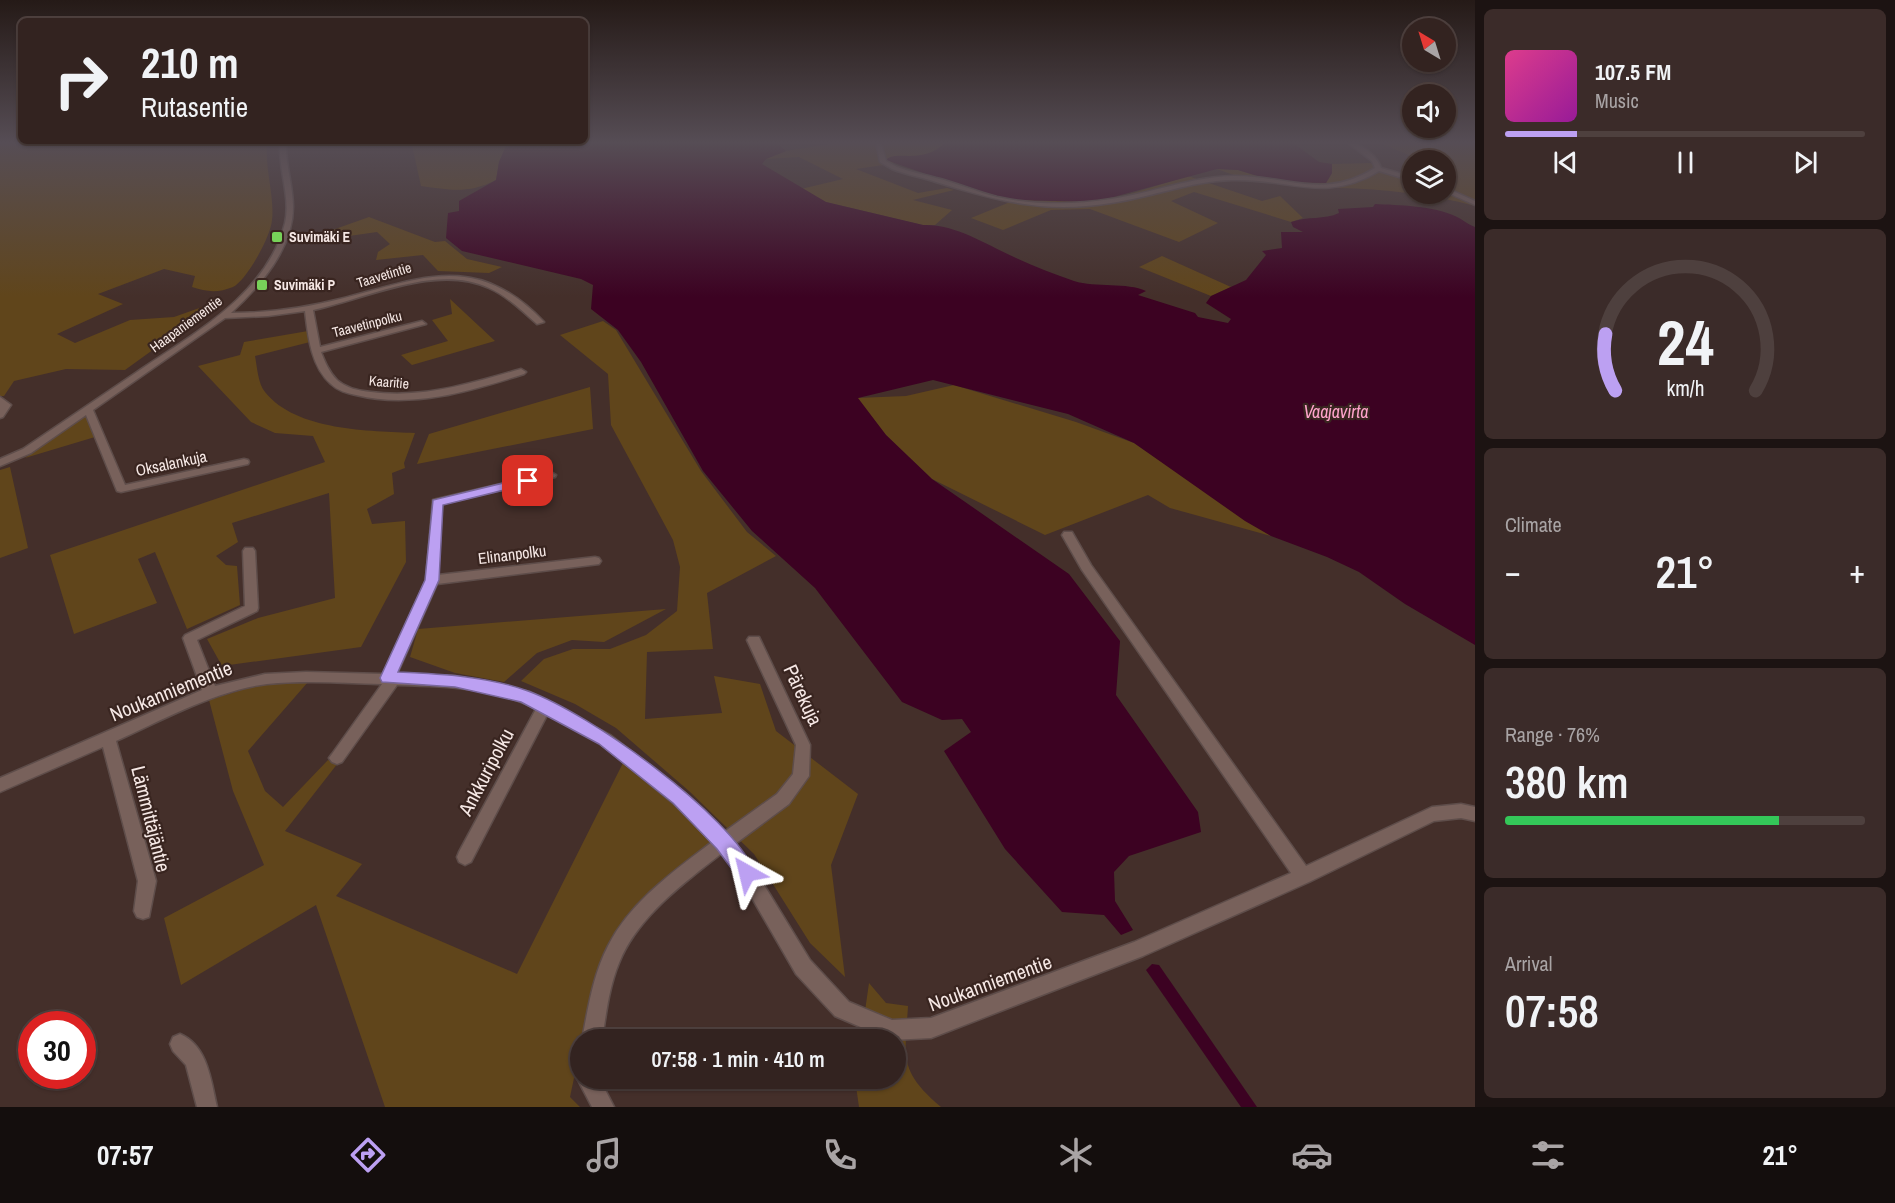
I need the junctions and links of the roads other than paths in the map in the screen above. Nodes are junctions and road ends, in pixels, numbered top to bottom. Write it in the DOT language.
graph roads {
  1 [pos="287,194"];
  2 [pos="982,194"];
  3 [pos="1145,194"];
  4 [pos="1456,194"];
  5 [pos="1475,203"];
  6 [pos="309,308"];
  7 [pos="224,316"];
  8 [pos="540,322"];
  9 [pos="423,324"];
  10 [pos="317,350"];
  11 [pos="521,372"];
  12 [pos="0,400"];
  13 [pos="85,411"];
  14 [pos="0,415"];
  15 [pos="244,462"];
  16 [pos="0,463"];
  17 [pos="551,475"];
  18 [pos="1068,535"];
  19 [pos="249,551"];
  20 [pos="595,561"];
  21 [pos="432,580"];
  22 [pos="753,640"];
  23 [pos="391,678"];
  24 [pos="210,693"];
  25 [pos="544,707"];
  26 [pos="108,738"];
  27 [pos="338,758"];
  28 [pos="0,785"];
  29 [pos="1475,814"];
  30 [pos="724,843"];
  31 [pos="465,857"];
  32 [pos="1303,876"];
  33 [pos="143,911"];
  34 [pos="594,1029"];
  35 [pos="180,1044"];
  36 [pos="593,1089"];
  37 [pos="207,1107"];
  38 [pos="604,1107"];
  1 -- 7 [label="street, Haapaniementie"];
  2 -- 3 [label="street"];
  4 -- 5 [label="street"];
  6 -- 7 [label="street, Taavetintie"];
  6 -- 8 [label="street, Taavetintie"];
  6 -- 10 [label="street, Kaaritie"];
  7 -- 13 [label="street, Haapaniementie"];
  9 -- 10 [label="street, Taavetinpolku"];
  10 -- 11 [label="street, Kaaritie"];
  12 -- 14 [label="street"];
  13 -- 15 [label="street, Oksalankuja"];
  13 -- 16 [label="street, Haapaniementie"];
  17 -- 21 [label="street"];
  18 -- 32 [label="street"];
  19 -- 24 [label="street"];
  20 -- 21 [label="street, Elinanpolku"];
  21 -- 23 [label="street"];
  22 -- 30 [label="street, Pärekuja"];
  23 -- 24 [label="street, Noukanniementie"];
  23 -- 25 [label="street, Noukanniementie"];
  23 -- 27 [label="street"];
  24 -- 26 [label="street, Noukanniementie"];
  25 -- 30 [label="street, Noukanniementie"];
  25 -- 31 [label="street, Ankkuripolku"];
  26 -- 28 [label="street, Noukanniementie"];
  26 -- 33 [label="street, Lämmittäjäntie"];
  29 -- 32 [label="street, Noukanniementie"];
  30 -- 32 [label="street, Noukanniementie"];
  30 -- 34 [label="street, Pärekuja"];
  35 -- 37 [label="street"];
  36 -- 38 [label="street"];
}
